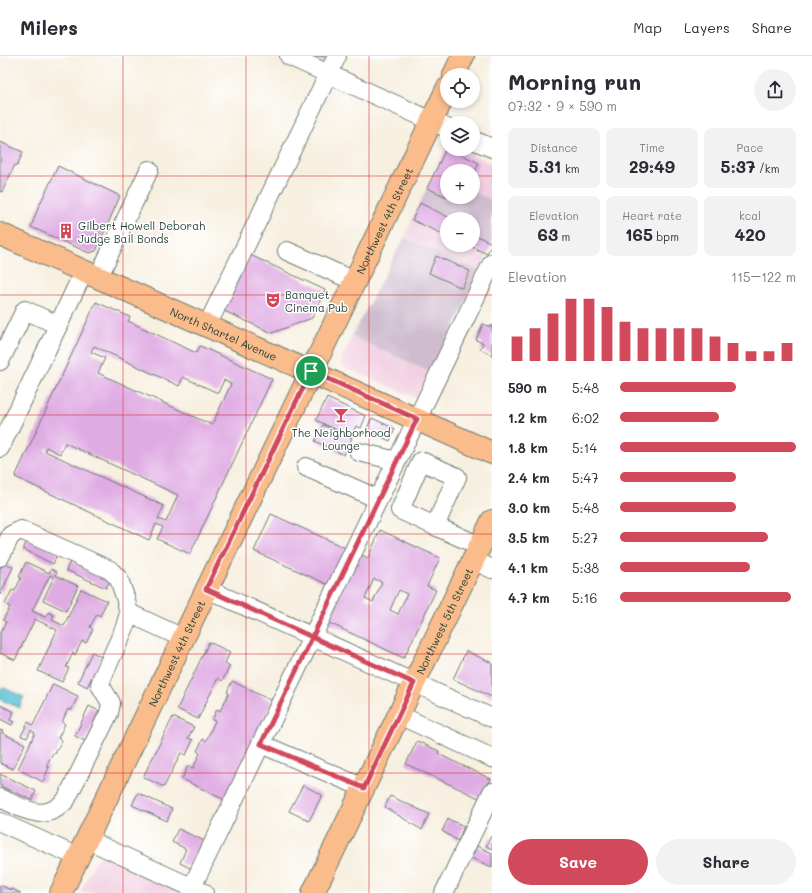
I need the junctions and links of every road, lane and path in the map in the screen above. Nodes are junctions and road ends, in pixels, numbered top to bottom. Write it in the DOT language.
graph roads {
  1 [pos="289,56"];
  2 [pos="338,56"];
  3 [pos="463,56"];
  4 [pos="457,68"];
  5 [pos="329,75"];
  6 [pos="443,108"];
  7 [pos="439,124"];
  8 [pos="480,143"];
  9 [pos="492,148"];
  10 [pos="148,170"];
  11 [pos="0,234"];
  12 [pos="287,251"];
  13 [pos="492,263"];
  14 [pos="91,275"];
  15 [pos="354,281"];
  16 [pos="58,325"];
  17 [pos="206,326"];
  18 [pos="0,362"];
  19 [pos="311,371"];
  20 [pos="417,419"];
  21 [pos="0,448"];
  22 [pos="359,452"];
  23 [pos="492,453"];
  24 [pos="397,461"];
  25 [pos="306,467"];
  26 [pos="378,500"];
  27 [pos="492,522"];
  28 [pos="435,526"];
  29 [pos="0,557"];
  30 [pos="482,559"];
  31 [pos="206,589"];
  32 [pos="129,614"];
  33 [pos="312,636"];
  34 [pos="183,638"];
  35 [pos="414,683"];
  36 [pos="399,715"];
  37 [pos="492,718"];
  38 [pos="261,744"];
  39 [pos="492,758"];
  40 [pos="364,788"];
  41 [pos="492,792"];
  42 [pos="0,798"];
  43 [pos="0,822"];
  44 [pos="82,848"];
  45 [pos="198,890"];
  46 [pos="61,893"];
  47 [pos="313,893"];
  48 [pos="444,893"];
  1 -- 5 [label="street"];
  2 -- 5 [label="street"];
  3 -- 4 [label="main road"];
  5 -- 7 [label="street"];
  5 -- 17 [label="street"];
  6 -- 7 [label="main road, Northwest 4th Street"];
  7 -- 15 [label="main road, Northwest 4th Street"];
  8 -- 9 [label="street"];
  10 -- 14 [label="street"];
  11 -- 14 [label="main road, North Shartel Avenue"];
  12 -- 15 [label="street"];
  13 -- 20 [label="street"];
  14 -- 16 [label="street"];
  14 -- 17 [label="main road, North Shartel Avenue"];
  15 -- 19 [label="main road, Northwest 4th Street"];
  16 -- 18 [label="street"];
  16 -- 21 [label="street"];
  17 -- 19 [label="main road, North Shartel Avenue"];
  19 -- 20 [label="main road, North Shartel Avenue"];
  19 -- 31 [label="main road, Northwest 4th Street"];
  20 -- 23 [label="main road, North Shartel Avenue"];
  20 -- 24 [label="street"];
  22 -- 24 [label="street"];
  24 -- 26 [label="street"];
  25 -- 26 [label="street"];
  26 -- 33 [label="street"];
  27 -- 30 [label="main road, Northwest 5th Street"];
  28 -- 30 [label="street"];
  29 -- 32 [label="street"];
  30 -- 35 [label="main road, Northwest 5th Street"];
  31 -- 33 [label="street"];
  31 -- 34 [label="main road, Northwest 4th Street"];
  32 -- 34 [label="street"];
  32 -- 42 [label="street"];
  33 -- 35 [label="street"];
  33 -- 38 [label="street"];
  34 -- 44 [label="main road, Northwest 4th Street"];
  35 -- 36 [label="main road, Northwest 5th Street"];
  35 -- 37 [label="street"];
  36 -- 39 [label="street"];
  36 -- 40 [label="main road, Northwest 5th Street"];
  38 -- 40 [label="street"];
  38 -- 45 [label="street"];
  40 -- 47 [label="main road, Northwest 5th Street"];
  41 -- 48 [label="street"];
  43 -- 44 [label="street"];
  44 -- 45 [label="street"];
  44 -- 46 [label="main road, Northwest 4th Street"];
}
